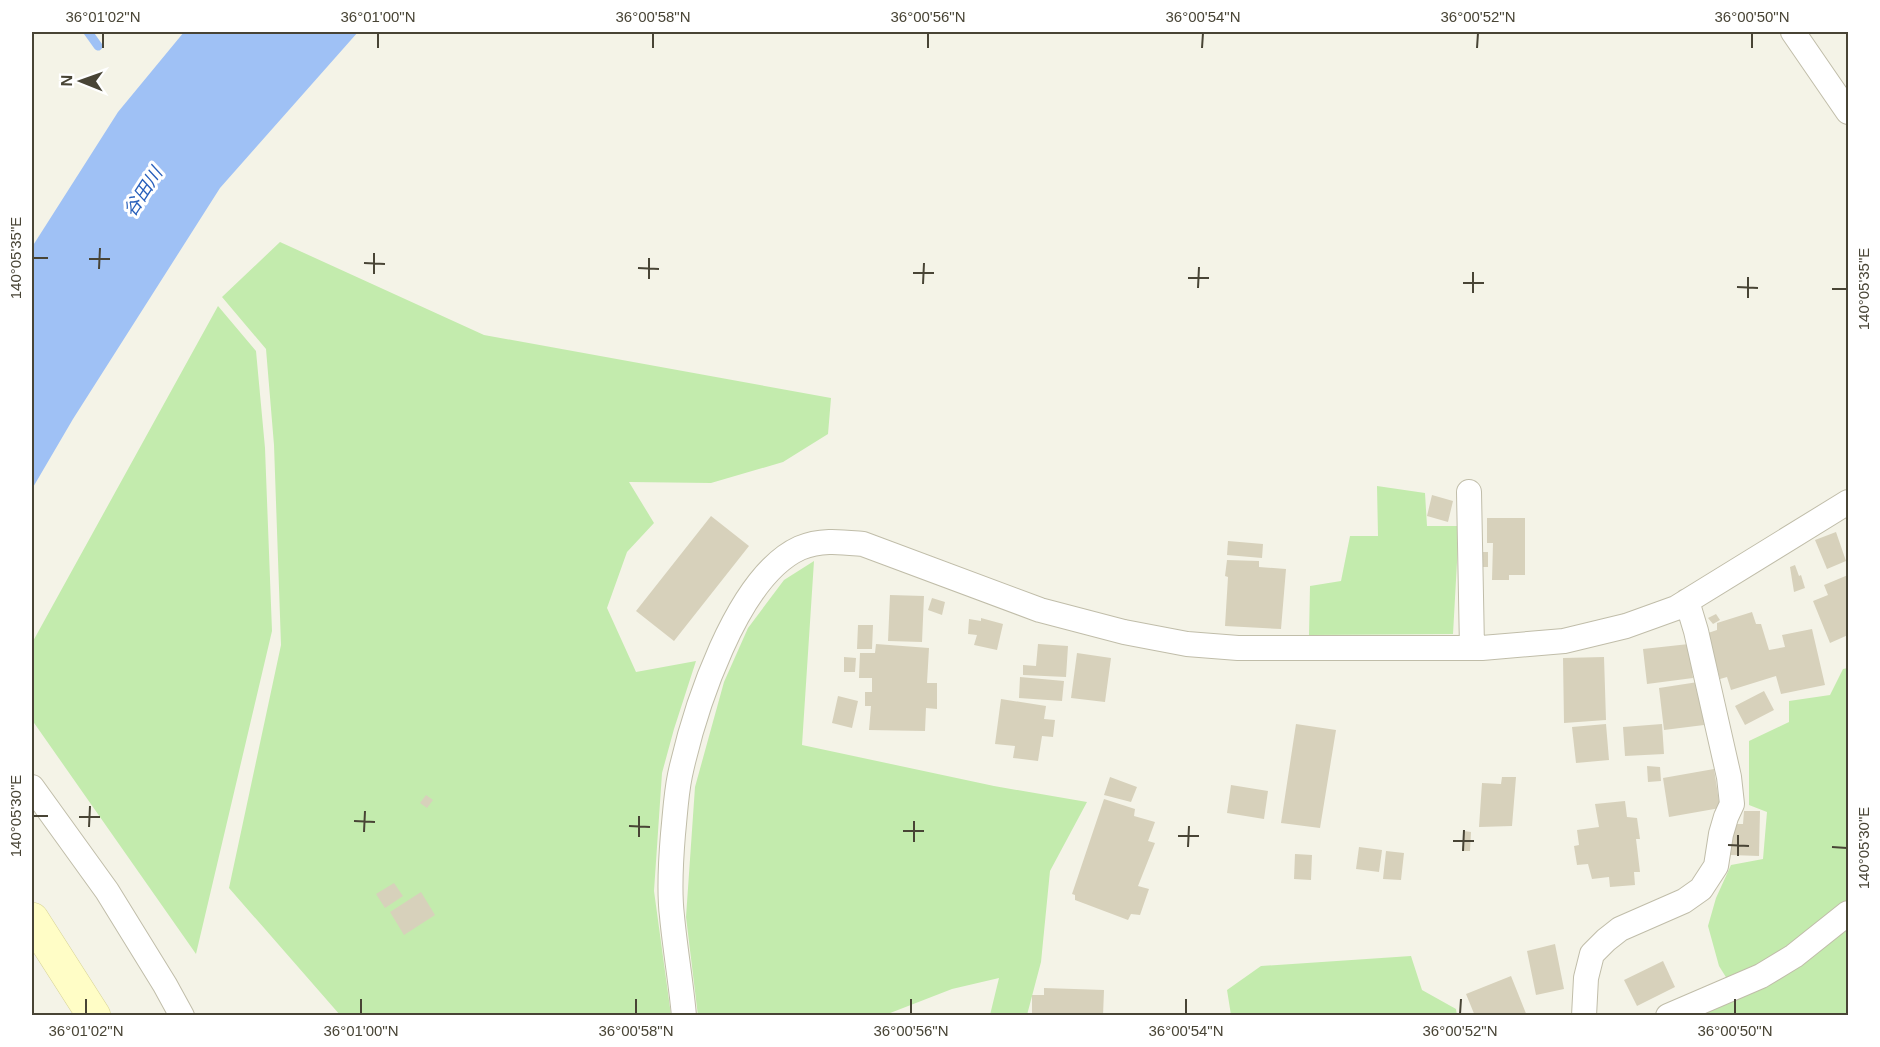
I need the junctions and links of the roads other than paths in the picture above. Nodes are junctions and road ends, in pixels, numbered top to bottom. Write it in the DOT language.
graph roads {
  1 [pos="1793,32"];
  2 [pos="1848,112"];
  3 [pos="1469,492"];
  4 [pos="1848,502"];
  5 [pos="1688,601"];
  6 [pos="1472,648"];
  7 [pos="32,788"];
  8 [pos="1848,913"];
  9 [pos="32,919"];
  10 [pos="93,1016"];
  11 [pos="182,1016"];
  12 [pos="684,1016"];
  13 [pos="1584,1016"];
  14 [pos="1668,1016"];
  1 -- 2 [label="street"];
  3 -- 6 [label="street"];
  4 -- 5 [label="street"];
  5 -- 6 [label="street"];
  5 -- 13 [label="street"];
  6 -- 12 [label="street"];
  7 -- 11 [label="street"];
  8 -- 14 [label="street"];
  9 -- 10 [label="street"];
}
